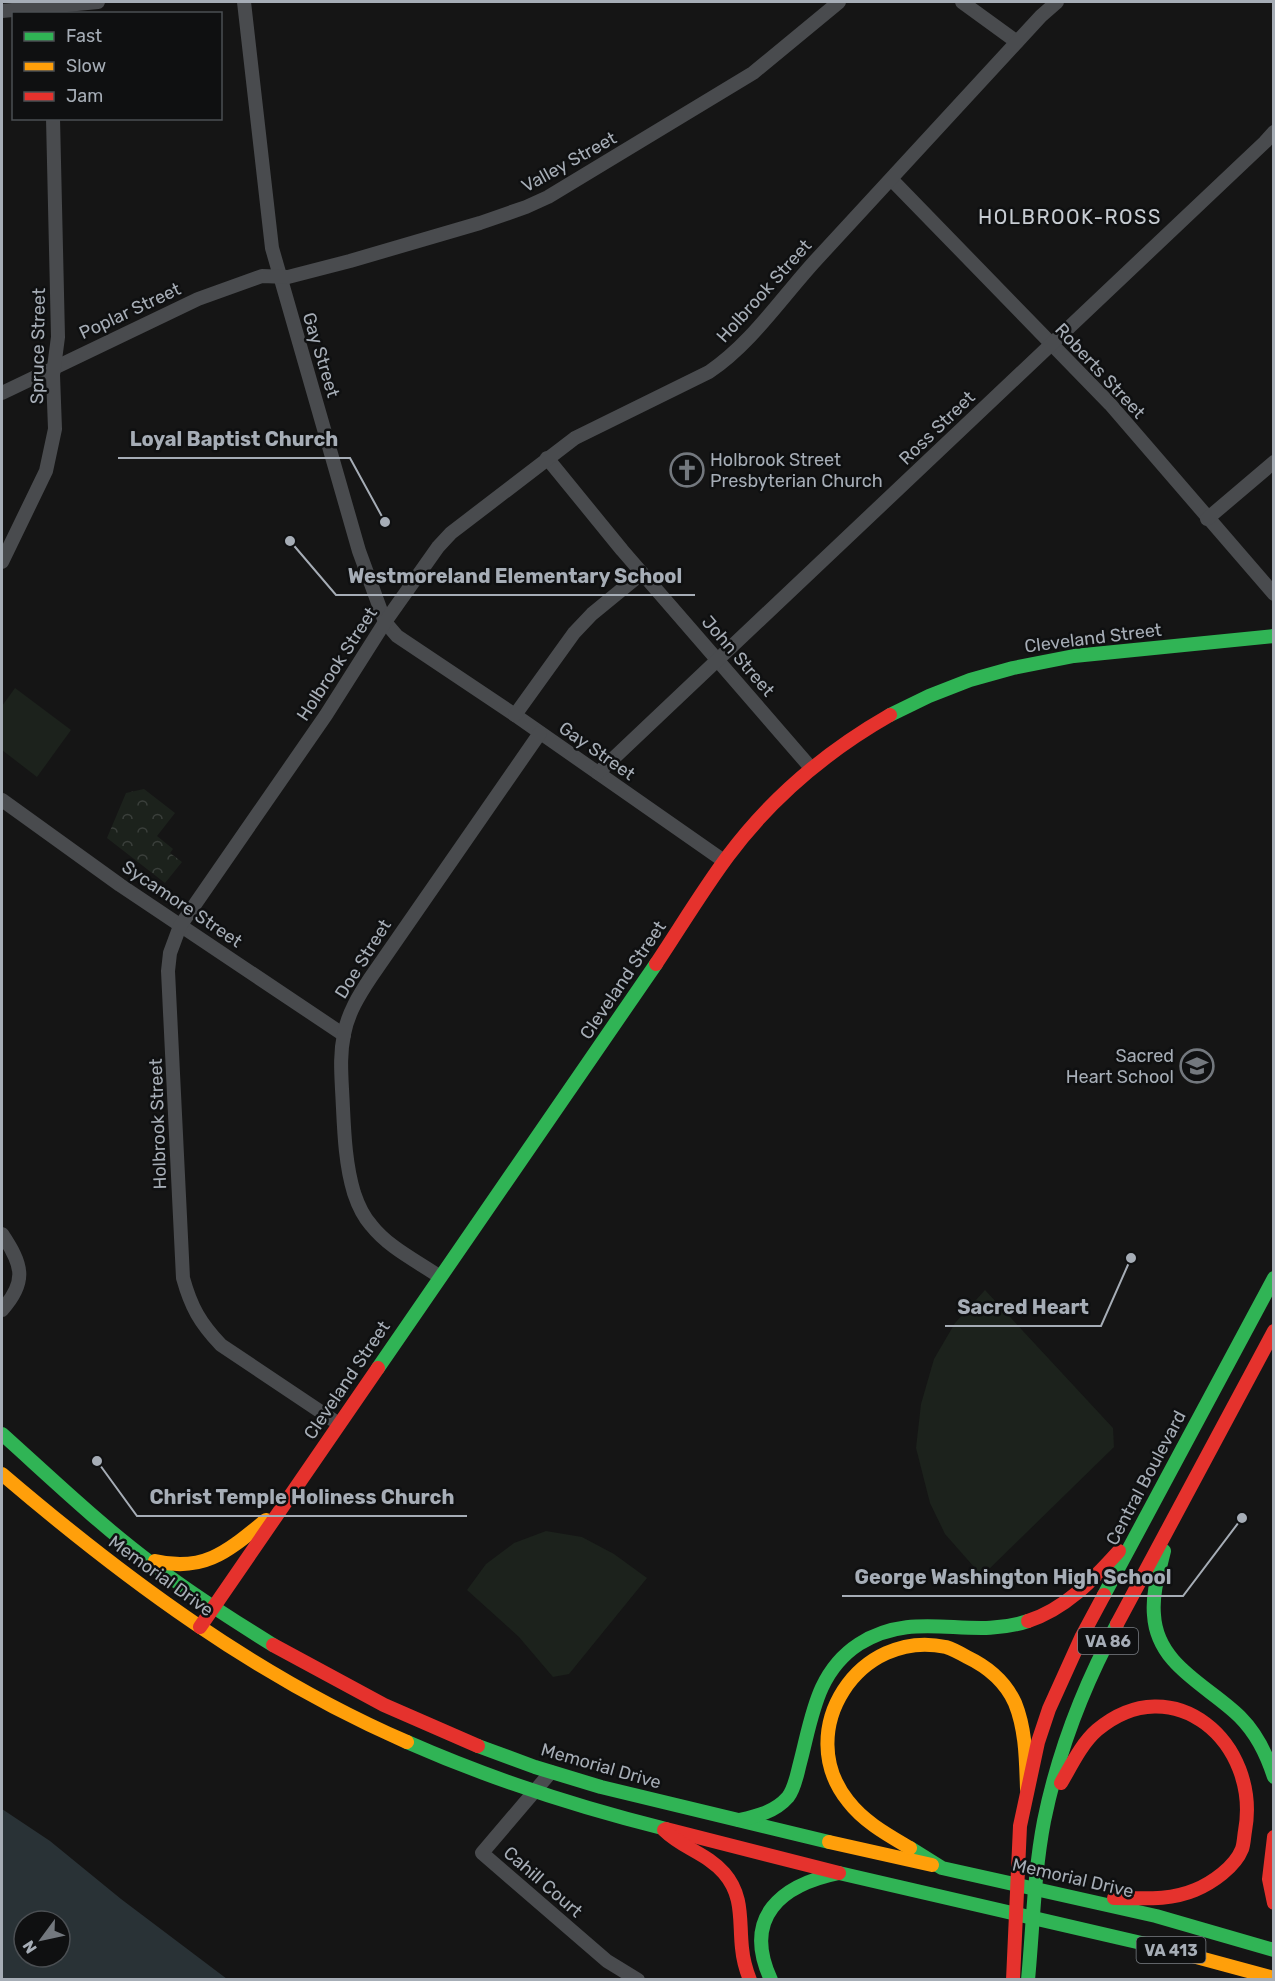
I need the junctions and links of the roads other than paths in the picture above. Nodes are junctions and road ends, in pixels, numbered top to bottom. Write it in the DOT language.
graph roads {
  1 [pos="98,2"];
  2 [pos="244,2"];
  3 [pos="839,2"];
  4 [pos="962,2"];
  5 [pos="1057,2"];
  6 [pos="50,10"];
  7 [pos="2,11"];
  8 [pos="1017,42"];
  9 [pos="53,120"];
  10 [pos="1274,132"];
  11 [pos="892,180"];
  12 [pos="279,277"];
  13 [pos="1052,344"];
  14 [pos="54,367"];
  15 [pos="2,393"];
  16 [pos="547,458"];
  17 [pos="1274,462"];
  18 [pos="1207,519"];
  19 [pos="2,562"];
  20 [pos="642,573"];
  21 [pos="1274,594"];
  22 [pos="386,622"];
  23 [pos="1274,636"];
  24 [pos="718,660"];
  25 [pos="515,715"];
  26 [pos="540,733"];
  27 [pos="811,768"];
  28 [pos="598,773"];
  29 [pos="2,800"];
  30 [pos="724,861"];
  31 [pos="180,926"];
  32 [pos="344,1035"];
  33 [pos="2,1234"];
  34 [pos="440,1277"];
  35 [pos="1274,1278"];
  36 [pos="2,1310"];
  37 [pos="1274,1330"];
  38 [pos="339,1424"];
  39 [pos="2,1434"];
  40 [pos="2,1474"];
  41 [pos="281,1508"];
  42 [pos="1170,1524"];
  43 [pos="1141,1526"];
  44 [pos="144,1557"];
  45 [pos="214,1606"];
  46 [pos="200,1627"];
  47 [pos="551,1772"];
  48 [pos="1274,1777"];
  49 [pos="1027,1789"];
  50 [pos="533,1792"];
  51 [pos="1048,1803"];
  52 [pos="739,1820"];
  53 [pos="664,1830"];
  54 [pos="1274,1838"];
  55 [pos="939,1867"];
  56 [pos="839,1873"];
  57 [pos="1086,1900"];
  58 [pos="1274,1903"];
  59 [pos="1274,1950"];
  60 [pos="1014,1951"];
  61 [pos="1030,1959"];
  62 [pos="1267,1977"];
  63 [pos="638,1980"];
  64 [pos="750,1980"];
  65 [pos="771,1980"];
  66 [pos="998,1980"];
  67 [pos="1013,1980"];
  68 [pos="1028,1980"];
  69 [pos="1036,1980"];
  1 -- 6 [label="street"];
  2 -- 12 [label="street, Gay Street"];
  3 -- 12 [label="street, Valley Street"];
  4 -- 8 [label="street"];
  5 -- 8 [label="street, Holbrook Street"];
  6 -- 7 [label="street"];
  8 -- 11 [label="street, Holbrook Street"];
  9 -- 14 [label="street, Spruce Street"];
  10 -- 13 [label="street, Ross Street"];
  11 -- 13 [label="street, Roberts Street"];
  11 -- 16 [label="street, Holbrook Street"];
  12 -- 14 [label="street, Poplar Street"];
  12 -- 22 [label="street, Gay Street"];
  13 -- 18 [label="street, Roberts Street"];
  13 -- 24 [label="street, Ross Street"];
  14 -- 15 [label="street, Poplar Street"];
  14 -- 19 [label="street, Spruce Street"];
  16 -- 20 [label="street, John Street"];
  16 -- 22 [label="street, Holbrook Street"];
  17 -- 18 [label="street"];
  18 -- 21 [label="street, Roberts Street"];
  20 -- 24 [label="street, John Street"];
  20 -- 25 [label="street"];
  22 -- 25 [label="street, Gay Street"];
  22 -- 31 [label="street, Holbrook Street"];
  23 -- 27 [label="main road, Cleveland Street"];
  24 -- 27 [label="street, John Street"];
  24 -- 28 [label="street, Ross Street"];
  25 -- 26 [label="street, Gay Street"];
  26 -- 28 [label="street, Gay Street"];
  26 -- 32 [label="street, Doe Street"];
  27 -- 30 [label="main road, Cleveland Street"];
  28 -- 30 [label="street, Gay Street"];
  29 -- 31 [label="street, Sycamore Street"];
  30 -- 34 [label="main road, Cleveland Street"];
  31 -- 32 [label="street, Sycamore Street"];
  31 -- 38 [label="street, Holbrook Street"];
  32 -- 34 [label="street, Doe Street"];
  33 -- 36 [label="street"];
  34 -- 38 [label="main road, Cleveland Street"];
  35 -- 43 [label="main road, Central Boulevard / VA 86"];
  37 -- 42 [label="main road, VA 86"];
  38 -- 41 [label="main road, Cleveland Street"];
  39 -- 44 [label="main road, Memorial Drive"];
  40 -- 46 [label="main road, Memorial Drive / VA 413"];
  41 -- 44 [label="main road"];
  41 -- 45 [label="main road, Cleveland Street"];
  42 -- 48 [label="main road"];
  42 -- 51 [label="main road, VA 86"];
  43 -- 49 [label="main road, Central Boulevard / VA 86"];
  43 -- 52 [label="main road"];
  44 -- 45 [label="main road, Memorial Drive"];
  45 -- 46 [label="main road, Cleveland Street"];
  45 -- 47 [label="main road, Memorial Drive"];
  46 -- 50 [label="main road, Memorial Drive / VA 413"];
  47 -- 50 [label="street, Cahill Court"];
  47 -- 52 [label="main road, Memorial Drive"];
  49 -- 55 [label="main road"];
  49 -- 60 [label="main road, Central Boulevard"];
  50 -- 53 [label="main road, Memorial Drive / VA 413"];
  50 -- 63 [label="street, Cahill Court"];
  51 -- 57 [label="main road"];
  51 -- 61 [label="main road, VA 86"];
  52 -- 55 [label="main road, Memorial Drive"];
  53 -- 56 [label="main road, Memorial Drive / VA 413"];
  53 -- 64 [label="main road"];
  54 -- 58 [label="main road"];
  55 -- 57 [label="main road, Memorial Drive"];
  56 -- 62 [label="main road, Memorial Drive / VA 413"];
  56 -- 65 [label="main road"];
  57 -- 59 [label="main road, Memorial Drive"];
  60 -- 66 [label="main road"];
  60 -- 67 [label="main road, Central Boulevard"];
  61 -- 68 [label="main road, VA 86"];
  61 -- 69 [label="main road"];
}
